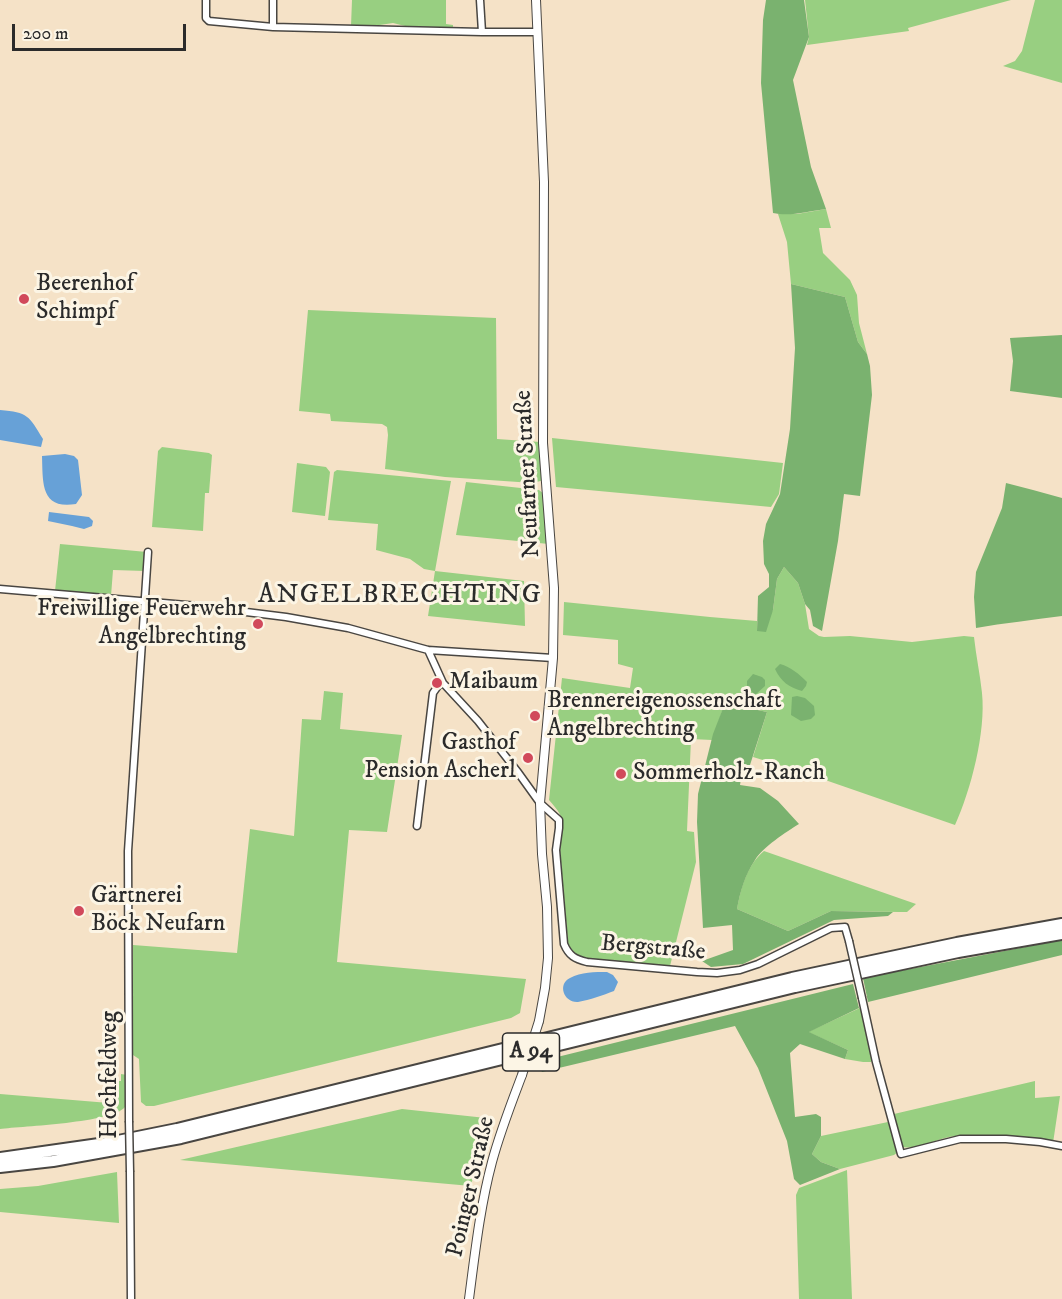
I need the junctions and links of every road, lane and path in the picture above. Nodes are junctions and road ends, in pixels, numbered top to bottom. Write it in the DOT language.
graph roads {
  1 [pos="206,0"];
  2 [pos="273,0"];
  3 [pos="480,0"];
  4 [pos="536,0"];
  5 [pos="273,27"];
  6 [pos="482,32"];
  7 [pos="537,32"];
  8 [pos="148,552"];
  9 [pos="0,589"];
  10 [pos="146,601"];
  11 [pos="428,650"];
  12 [pos="553,658"];
  13 [pos="443,683"];
  14 [pos="540,803"];
  15 [pos="417,826"];
  16 [pos="1062,924"];
  17 [pos="1062,934"];
  18 [pos="540,1019"];
  19 [pos="1062,1146"];
  20 [pos="0,1158"];
  21 [pos="0,1167"];
  22 [pos="131,1299"];
  23 [pos="469,1299"];
  1 -- 5 [label="street"];
  2 -- 5 [label="street"];
  3 -- 6 [label="street"];
  4 -- 7 [label="street, Neufarner Straße"];
  5 -- 6 [label="street"];
  6 -- 7 [label="street"];
  7 -- 12 [label="street, Neufarner Straße"];
  8 -- 10 [label="street, Hochfeldweg"];
  9 -- 10 [label="street"];
  10 -- 11 [label="street"];
  10 -- 22 [label="street, Hochfeldweg, bridge"];
  11 -- 12 [label="street"];
  11 -- 13 [label="street, Bergstraße"];
  12 -- 14 [label="street, Neufarner Straße"];
  13 -- 14 [label="street, Bergstraße"];
  13 -- 15 [label="street"];
  14 -- 18 [label="street, Neufarner Straße"];
  14 -- 19 [label="street, Bergstraße, bridge"];
  16 -- 20 [label="highway, A 94"];
  17 -- 21 [label="highway, A 94"];
  18 -- 23 [label="street, Poinger Straße, bridge"];
}
